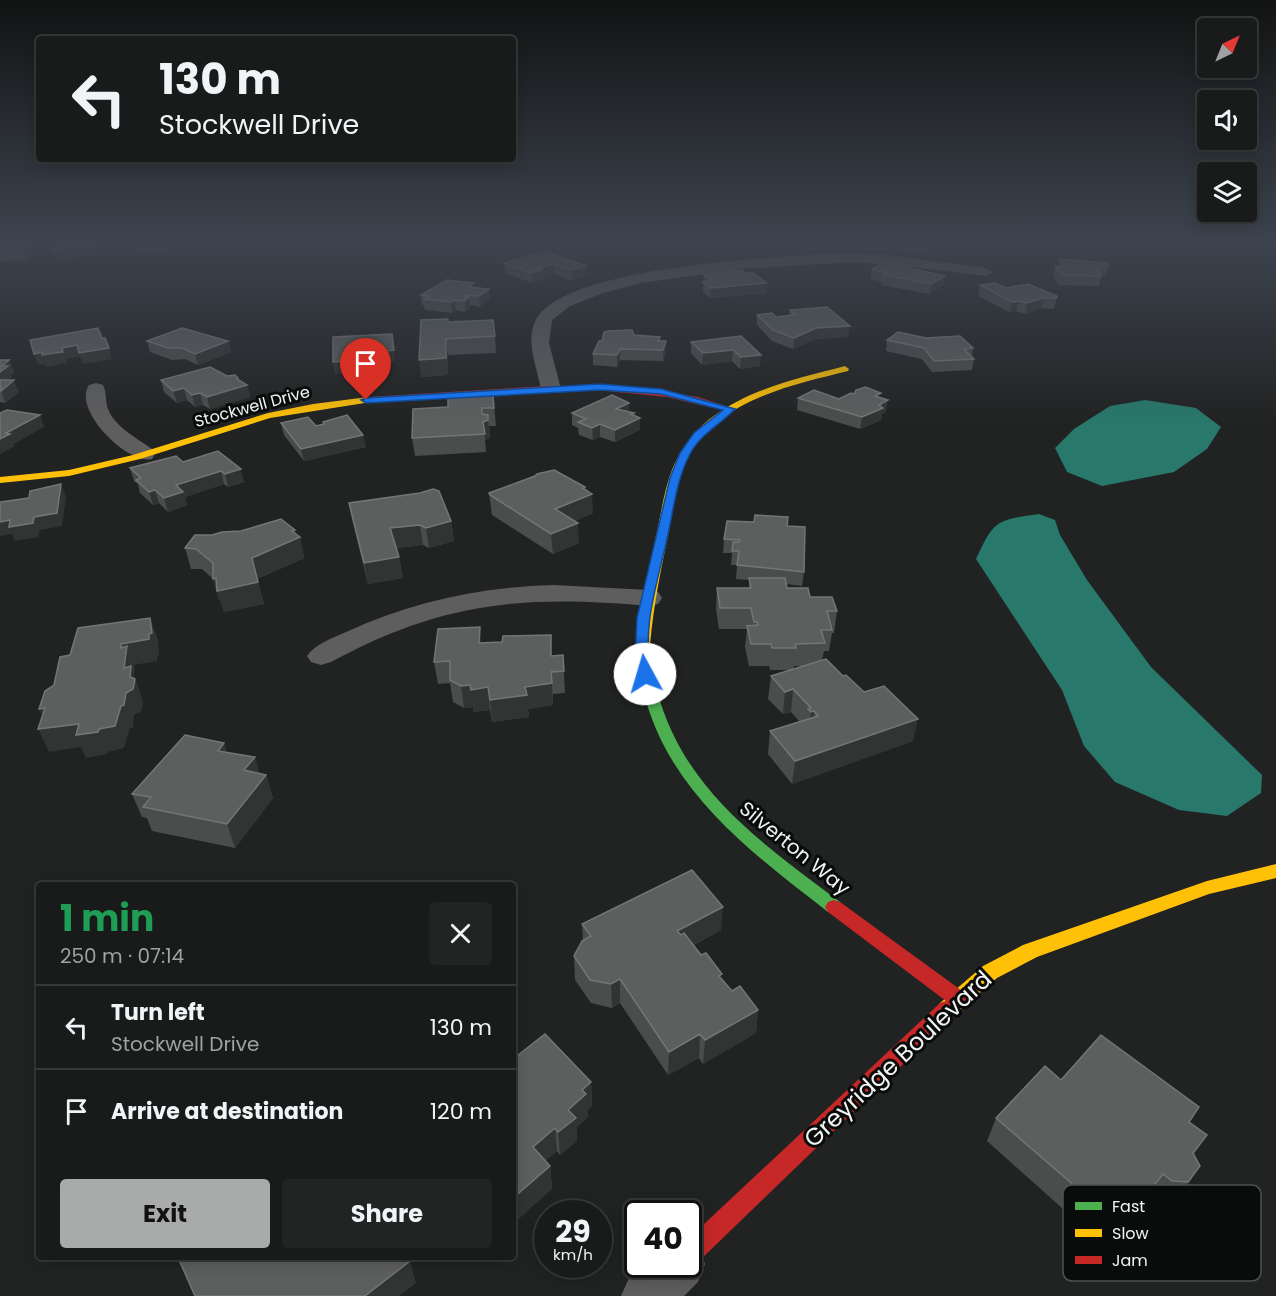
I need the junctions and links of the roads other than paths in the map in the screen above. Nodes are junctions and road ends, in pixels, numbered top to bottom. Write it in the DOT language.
graph roads {
  1 [pos="566,302"];
  2 [pos="845,369"];
  3 [pos="96,389"];
  4 [pos="551,389"];
  5 [pos="730,409"];
  6 [pos="144,454"];
  7 [pos="0,480"];
  8 [pos="649,598"];
  9 [pos="321,656"];
  10 [pos="1276,871"];
  11 [pos="958,999"];
  12 [pos="702,1243"];
  13 [pos="666,1278"];
  14 [pos="647,1296"];
  1 -- 4 [label="street"];
  2 -- 5 [label="street, Silverton Way"];
  3 -- 6 [label="street"];
  4 -- 5 [label="street, Stockwell Drive"];
  4 -- 6 [label="street, Stockwell Drive"];
  5 -- 8 [label="street, Silverton Way"];
  6 -- 7 [label="street, Stockwell Drive"];
  8 -- 9 [label="street"];
  8 -- 11 [label="street, Silverton Way"];
  10 -- 11 [label="street, Greyridge Boulevard"];
  11 -- 12 [label="street, Greyridge Boulevard"];
  13 -- 14 [label="street"];
}
